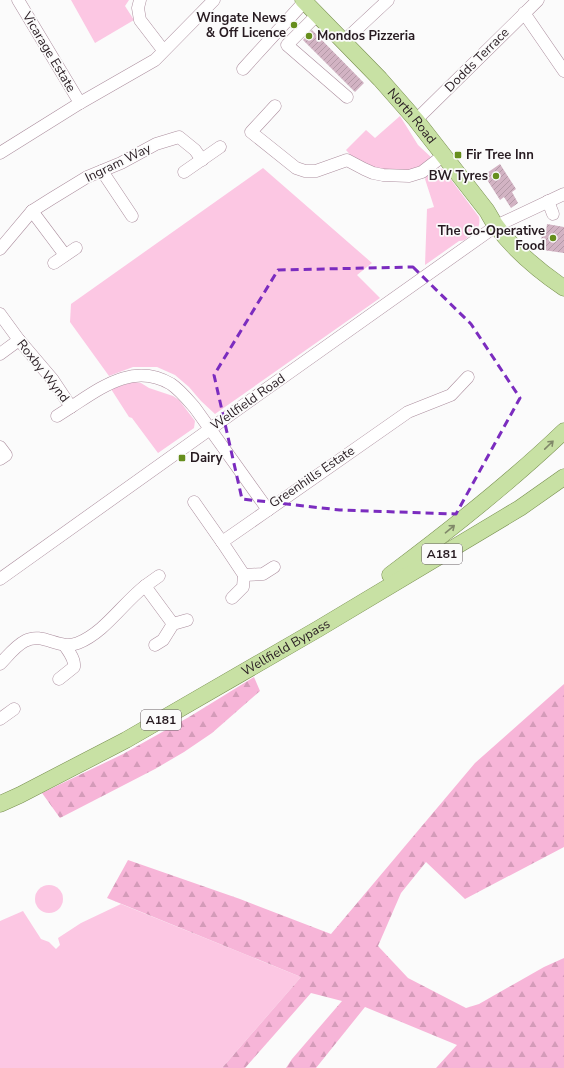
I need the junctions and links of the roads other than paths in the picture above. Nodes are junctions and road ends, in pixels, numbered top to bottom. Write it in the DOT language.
graph roads {
  1 [pos="18,0"];
  2 [pos="140,0"];
  3 [pos="214,0"];
  4 [pos="388,0"];
  5 [pos="538,0"];
  6 [pos="304,1"];
  7 [pos="524,13"];
  8 [pos="318,14"];
  9 [pos="344,41"];
  10 [pos="163,50"];
  11 [pos="243,69"];
  12 [pos="564,71"];
  13 [pos="347,97"];
  14 [pos="80,103"];
  15 [pos="275,106"];
  16 [pos="416,120"];
  17 [pos="220,147"];
  18 [pos="0,153"];
  19 [pos="444,156"];
  20 [pos="202,160"];
  21 [pos="102,171"];
  22 [pos="184,172"];
  23 [pos="564,194"];
  24 [pos="548,201"];
  25 [pos="32,211"];
  26 [pos="554,214"];
  27 [pos="132,216"];
  28 [pos="496,226"];
  29 [pos="76,248"];
  30 [pos="0,249"];
  31 [pos="65,255"];
  32 [pos="54,263"];
  33 [pos="562,283"];
  34 [pos="0,314"];
  35 [pos="19,340"];
  36 [pos="0,354"];
  37 [pos="468,377"];
  38 [pos="71,407"];
  39 [pos="58,416"];
  40 [pos="209,429"];
  41 [pos="564,431"];
  42 [pos="0,447"];
  43 [pos="0,459"];
  44 [pos="564,477"];
  45 [pos="194,502"];
  46 [pos="268,510"];
  47 [pos="222,542"];
  48 [pos="274,567"];
  49 [pos="159,576"];
  50 [pos="244,576"];
  51 [pos="0,579"];
  52 [pos="145,586"];
  53 [pos="232,598"];
  54 [pos="187,620"];
  55 [pos="172,624"];
  56 [pos="318,629"];
  57 [pos="155,645"];
  58 [pos="65,646"];
  59 [pos="0,664"];
  60 [pos="59,679"];
  61 [pos="14,709"];
  62 [pos="1,716"];
  63 [pos="0,804"];
  1 -- 14 [label="street, Vicarage Estate"];
  2 -- 10 [label="street"];
  3 -- 10 [label="street, Vicarage Estate"];
  4 -- 9 [label="street"];
  5 -- 7 [label="street, Dodds Terrace"];
  6 -- 8 [label="main road, North Road"];
  6 -- 11 [label="street"];
  7 -- 12 [label="street"];
  7 -- 16 [label="street, Dodds Terrace"];
  8 -- 9 [label="main road, North Road"];
  8 -- 13 [label="street"];
  9 -- 16 [label="main road, North Road"];
  10 -- 14 [label="street, Vicarage Estate"];
  14 -- 18 [label="street, Vicarage Estate"];
  15 -- 19 [label="street"];
  16 -- 19 [label="main road, North Road"];
  17 -- 20 [label="street"];
  19 -- 28 [label="main road, North Road"];
  20 -- 21 [label="street, Ingram Way"];
  20 -- 22 [label="street"];
  21 -- 25 [label="street, Ingram Way"];
  21 -- 27 [label="street"];
  23 -- 24 [label="street, Wellfield Road"];
  24 -- 26 [label="street"];
  24 -- 28 [label="street, Wellfield Road"];
  25 -- 30 [label="street, Ingram Way"];
  25 -- 31 [label="street"];
  28 -- 33 [label="main road, North Road"];
  28 -- 40 [label="street, Wellfield Road"];
  29 -- 31 [label="street"];
  31 -- 32 [label="street"];
  34 -- 35 [label="street, Roxby Wynd"];
  35 -- 36 [label="street"];
  35 -- 38 [label="street, Roxby Wynd"];
  37 -- 46 [label="street, Greenhills Estate"];
  38 -- 39 [label="street"];
  38 -- 40 [label="street, Roxby Wynd"];
  40 -- 46 [label="street, Greenhills Estate"];
  40 -- 51 [label="street, Wellfield Road"];
  56 -- 41 [label="main road, one-way"];
  42 -- 43 [label="street"];
  44 -- 56 [label="main road, Wellfield Bypass / A181"];
  45 -- 47 [label="street"];
  46 -- 47 [label="street"];
  47 -- 50 [label="street"];
  48 -- 50 [label="street"];
  49 -- 52 [label="street"];
  50 -- 53 [label="street"];
  52 -- 55 [label="street"];
  52 -- 58 [label="street"];
  54 -- 55 [label="street"];
  55 -- 57 [label="street"];
  56 -- 63 [label="main road, Wellfield Bypass / A181"];
  58 -- 59 [label="street"];
  58 -- 60 [label="street"];
  61 -- 62 [label="street"];
}
